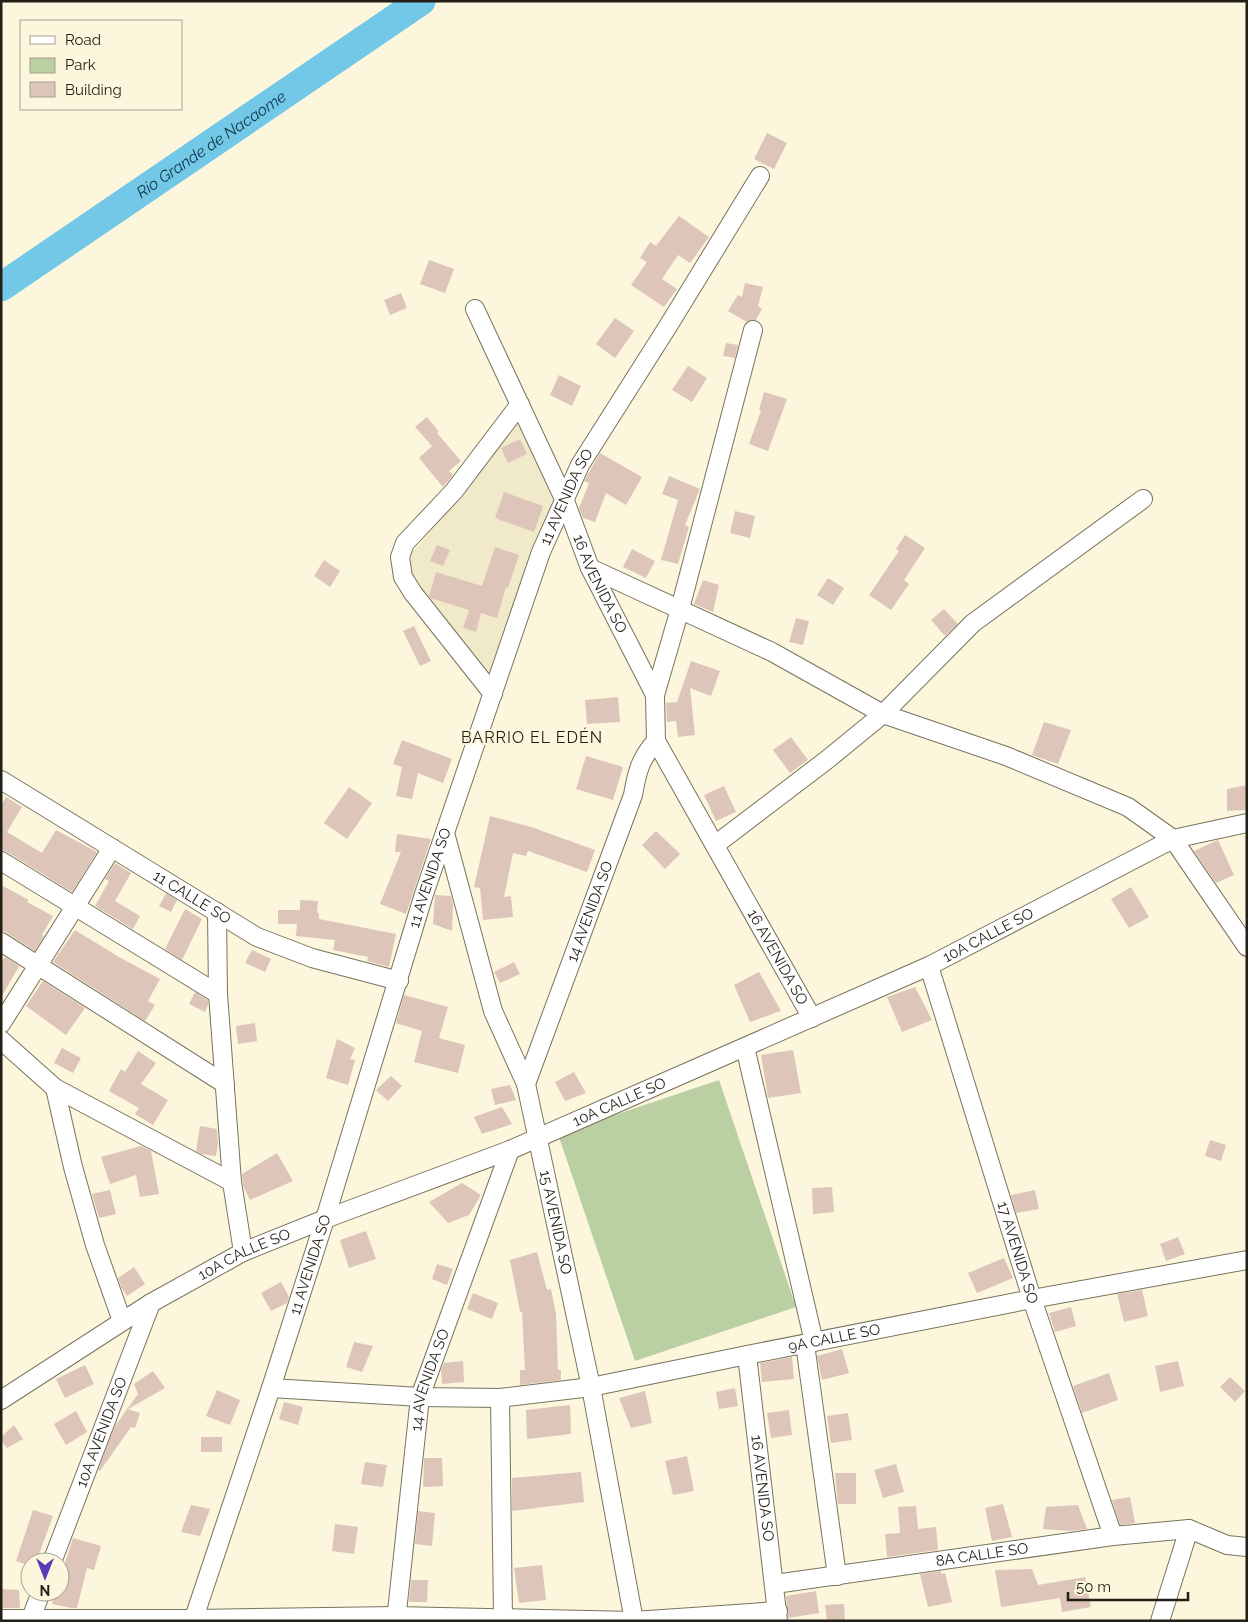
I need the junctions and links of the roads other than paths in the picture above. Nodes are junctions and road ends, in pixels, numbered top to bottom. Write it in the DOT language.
graph roads {
  1 [pos="760,176"];
  2 [pos="475,309"];
  3 [pos="753,330"];
  4 [pos="520,404"];
  5 [pos="1143,499"];
  6 [pos="565,501"];
  7 [pos="590,568"];
  8 [pos="680,609"];
  9 [pos="493,694"];
  10 [pos="655,695"];
  11 [pos="883,714"];
  12 [pos="656,741"];
  13 [pos="1,780"];
  14 [pos="1247,823"];
  15 [pos="445,833"];
  16 [pos="1173,839"];
  17 [pos="715,845"];
  18 [pos="112,848"];
  19 [pos="1,861"];
  20 [pos="74,906"];
  21 [pos="217,912"];
  22 [pos="1,942"];
  23 [pos="1247,947"];
  24 [pos="38,965"];
  25 [pos="929,966"];
  26 [pos="398,980"];
  27 [pos="218,994"];
  28 [pos="812,1018"];
  29 [pos="1,1024"];
  30 [pos="1,1040"];
  31 [pos="745,1047"];
  32 [pos="225,1084"];
  33 [pos="526,1084"];
  34 [pos="55,1088"];
  35 [pos="539,1138"];
  36 [pos="510,1150"];
  37 [pos="232,1182"];
  38 [pos="325,1219"];
  39 [pos="243,1252"];
  40 [pos="1247,1260"];
  41 [pos="1032,1299"];
  42 [pos="151,1303"];
  43 [pos="122,1321"];
  44 [pos="809,1343"];
  45 [pos="747,1355"];
  46 [pos="591,1387"];
  47 [pos="271,1388"];
  48 [pos="420,1397"];
  49 [pos="500,1398"];
  50 [pos="1,1400"];
  51 [pos="1188,1529"];
  52 [pos="1113,1536"];
  53 [pos="1247,1547"];
  54 [pos="56,1552"];
  55 [pos="837,1576"];
  56 [pos="774,1584"];
  57 [pos="37,1602"];
  58 [pos="778,1616"];
  59 [pos="396,1618"];
  60 [pos="503,1618"];
  61 [pos="1,1619"];
  62 [pos="275,1619"];
  63 [pos="30,1620"];
  64 [pos="194,1620"];
  65 [pos="634,1621"];
  66 [pos="1160,1621"];
  1 -- 6 [label="street, 11 AVENIDA SO"];
  2 -- 4 [label="street, 16 AVENIDA SO"];
  3 -- 8 [label="street"];
  4 -- 6 [label="street, 16 AVENIDA SO"];
  4 -- 9 [label="street"];
  5 -- 11 [label="street"];
  6 -- 7 [label="street, 16 AVENIDA SO"];
  6 -- 9 [label="street, 11 AVENIDA SO"];
  7 -- 8 [label="street"];
  7 -- 10 [label="street, 16 AVENIDA SO"];
  8 -- 10 [label="street"];
  8 -- 11 [label="street"];
  9 -- 15 [label="street, 11 AVENIDA SO"];
  10 -- 12 [label="street"];
  11 -- 16 [label="street"];
  11 -- 17 [label="street"];
  12 -- 17 [label="street, 16 AVENIDA SO"];
  12 -- 33 [label="street, 14 AVENIDA SO"];
  13 -- 18 [label="street, 11 CALLE SO"];
  14 -- 16 [label="street, 10A CALLE SO"];
  15 -- 26 [label="street, 11 AVENIDA SO"];
  15 -- 33 [label="street, 15 AVENIDA SO"];
  16 -- 23 [label="street"];
  16 -- 25 [label="street, 10A CALLE SO"];
  17 -- 28 [label="street, 16 AVENIDA SO"];
  18 -- 20 [label="street"];
  18 -- 21 [label="street, 11 CALLE SO"];
  19 -- 20 [label="street"];
  20 -- 24 [label="street"];
  20 -- 27 [label="street"];
  21 -- 26 [label="street, 11 CALLE SO"];
  21 -- 27 [label="street"];
  22 -- 24 [label="street"];
  24 -- 29 [label="street"];
  24 -- 32 [label="street"];
  25 -- 28 [label="street, 10A CALLE SO"];
  25 -- 41 [label="street, 17 AVENIDA SO"];
  26 -- 38 [label="street, 11 AVENIDA SO"];
  27 -- 32 [label="street"];
  28 -- 31 [label="street, 10A CALLE SO"];
  30 -- 34 [label="street"];
  31 -- 35 [label="street, 10A CALLE SO"];
  31 -- 44 [label="street"];
  32 -- 37 [label="street"];
  33 -- 35 [label="street, 15 AVENIDA SO"];
  34 -- 37 [label="street"];
  34 -- 43 [label="street"];
  35 -- 36 [label="street, 10A CALLE SO"];
  35 -- 46 [label="street, 15 AVENIDA SO"];
  36 -- 38 [label="street, 10A CALLE SO"];
  36 -- 48 [label="street, 14 AVENIDA SO"];
  37 -- 39 [label="street"];
  38 -- 39 [label="street, 10A CALLE SO"];
  38 -- 47 [label="street, 11 AVENIDA SO"];
  39 -- 42 [label="street, 10A CALLE SO"];
  40 -- 41 [label="street, 9A CALLE SO"];
  41 -- 44 [label="street, 9A CALLE SO"];
  41 -- 52 [label="street, 17 AVENIDA SO"];
  42 -- 43 [label="street, 10A CALLE SO"];
  42 -- 54 [label="street, 10A AVENIDA SO"];
  43 -- 50 [label="street, 10A CALLE SO"];
  44 -- 45 [label="street, 9A CALLE SO"];
  44 -- 55 [label="street"];
  45 -- 46 [label="street, 9A CALLE SO"];
  45 -- 56 [label="street, 16 AVENIDA SO"];
  46 -- 49 [label="street, 9A CALLE SO"];
  46 -- 65 [label="street, 15 AVENIDA SO"];
  47 -- 48 [label="street, 9A CALLE SO"];
  47 -- 64 [label="street, 11 AVENIDA SO"];
  48 -- 49 [label="street, 9A CALLE SO"];
  48 -- 59 [label="street, 14 AVENIDA SO"];
  49 -- 60 [label="street"];
  51 -- 52 [label="street, 8A CALLE SO"];
  51 -- 53 [label="street"];
  51 -- 66 [label="street"];
  52 -- 55 [label="street, 8A CALLE SO"];
  55 -- 56 [label="street, 8A CALLE SO"];
  56 -- 58 [label="street, 16 AVENIDA SO"];
  57 -- 63 [label="street"];
  58 -- 65 [label="street"];
  59 -- 60 [label="street"];
  59 -- 62 [label="street"];
  60 -- 65 [label="street"];
  61 -- 63 [label="street"];
  62 -- 64 [label="street"];
  63 -- 64 [label="street"];
}
